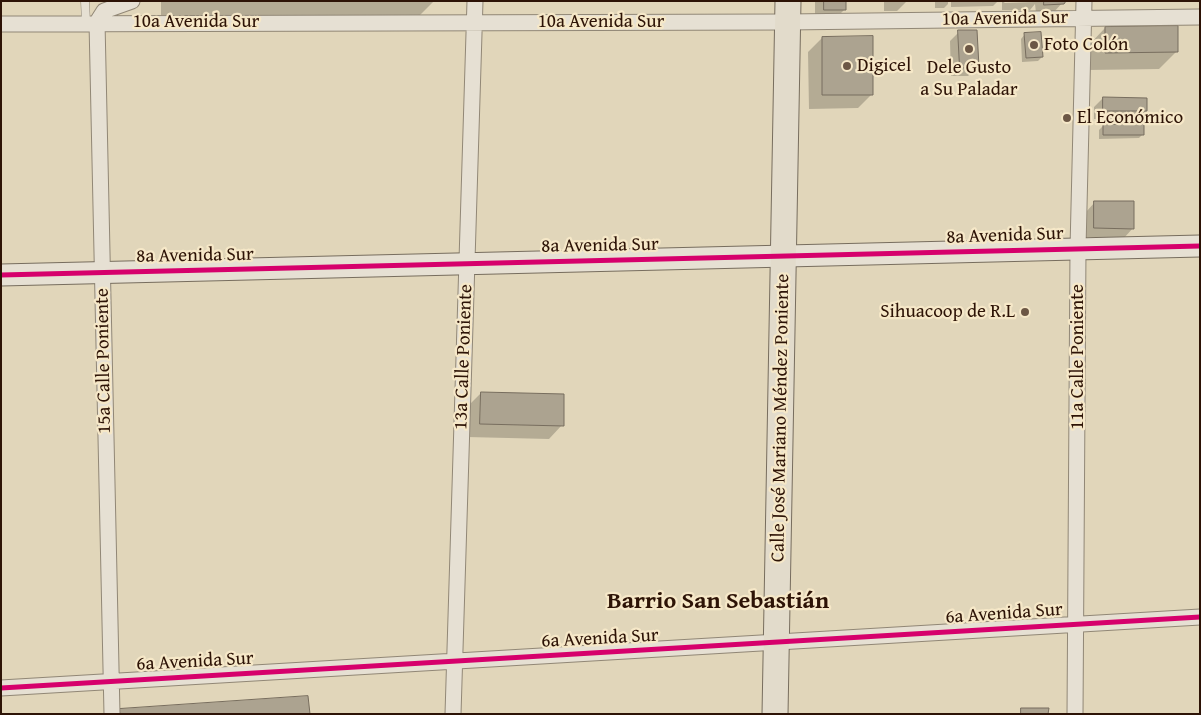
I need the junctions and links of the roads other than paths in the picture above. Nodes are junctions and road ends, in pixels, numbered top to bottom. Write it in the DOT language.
graph roads {
  1 [pos="85,1"];
  2 [pos="132,1"];
  3 [pos="475,1"];
  4 [pos="1084,1"];
  5 [pos="788,12"];
  6 [pos="1200,17"];
  7 [pos="1084,18"];
  8 [pos="91,22"];
  9 [pos="474,22"];
  10 [pos="1,24"];
  11 [pos="1200,246"];
  12 [pos="1078,248"];
  13 [pos="785,257"];
  14 [pos="467,264"];
  15 [pos="102,273"];
  16 [pos="1,275"];
  17 [pos="1200,617"];
  18 [pos="1075,625"];
  19 [pos="776,644"];
  20 [pos="455,662"];
  21 [pos="111,682"];
  22 [pos="1,688"];
  23 [pos="112,714"];
  24 [pos="453,714"];
  25 [pos="774,714"];
  26 [pos="1075,714"];
  1 -- 8 [label="lane"];
  2 -- 8 [label="street"];
  3 -- 9 [label="street, 13a Calle Poniente"];
  4 -- 7 [label="street, 11a Calle Poniente"];
  5 -- 7 [label="street, 10a Avenida Sur"];
  5 -- 9 [label="street, 10a Avenida Sur"];
  5 -- 13 [label="main road, Calle José Mariano Méndez Poniente"];
  6 -- 7 [label="street, 10a Avenida Sur"];
  7 -- 12 [label="street, 11a Calle Poniente"];
  8 -- 9 [label="street, 10a Avenida Sur"];
  8 -- 10 [label="street, 10a Avenida Sur"];
  8 -- 15 [label="street, 15a Calle Poniente"];
  9 -- 14 [label="street, 13a Calle Poniente"];
  11 -- 12 [label="street, 8a Avenida Sur"];
  12 -- 13 [label="street, 8a Avenida Sur"];
  12 -- 18 [label="street, 11a Calle Poniente"];
  13 -- 14 [label="street, 8a Avenida Sur"];
  13 -- 19 [label="main road, Calle José Mariano Méndez Poniente"];
  14 -- 15 [label="street, 8a Avenida Sur"];
  14 -- 20 [label="street, 13a Calle Poniente"];
  15 -- 16 [label="street, 8a Avenida Sur"];
  15 -- 21 [label="street, 15a Calle Poniente"];
  17 -- 18 [label="street, 6a Avenida Sur"];
  18 -- 19 [label="street, 6a Avenida Sur"];
  18 -- 26 [label="street, 11a Calle Poniente"];
  19 -- 20 [label="street, 6a Avenida Sur"];
  19 -- 25 [label="main road, Calle José Mariano Méndez Poniente"];
  20 -- 21 [label="street, 6a Avenida Sur"];
  20 -- 24 [label="street, 13a Calle Poniente"];
  21 -- 22 [label="street, 6a Avenida Sur"];
  21 -- 23 [label="street, 15a Calle Poniente"];
}
